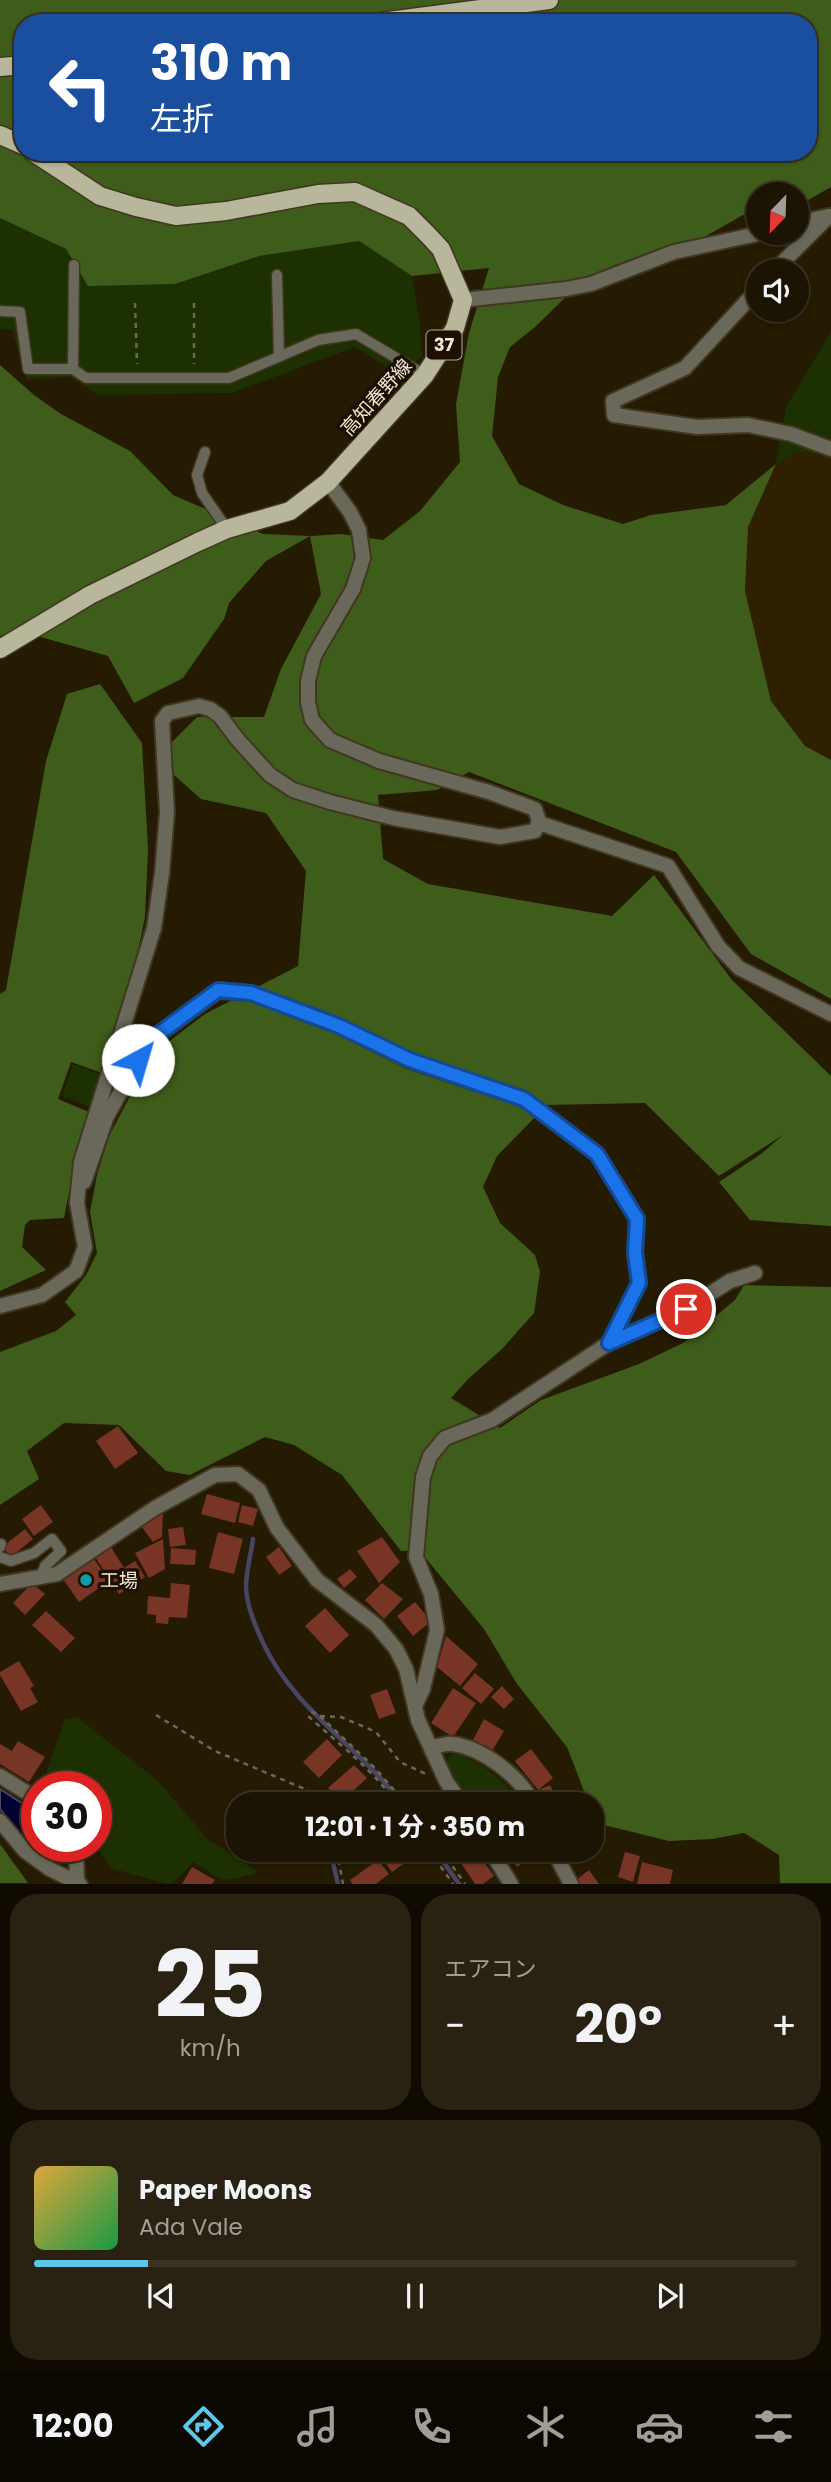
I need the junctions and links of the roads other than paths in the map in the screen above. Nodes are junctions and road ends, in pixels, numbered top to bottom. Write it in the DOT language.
graph roads {
  1 [pos="549,0"];
  2 [pos="442,14"];
  3 [pos="47,161"];
  4 [pos="830,216"];
  5 [pos="809,220"];
  6 [pos="746,237"];
  7 [pos="786,259"];
  8 [pos="74,265"];
  9 [pos="276,275"];
  10 [pos="463,300"];
  11 [pos="746,302"];
  12 [pos="0,311"];
  13 [pos="279,356"];
  14 [pos="73,369"];
  15 [pos="425,375"];
  16 [pos="831,449"];
  17 [pos="205,452"];
  18 [pos="327,482"];
  19 [pos="228,529"];
  20 [pos="0,649"];
  21 [pos="539,823"];
  22 [pos="831,1014"];
  23 [pos="77,1203"];
  24 [pos="755,1273"];
  25 [pos="0,1306"];
  26 [pos="609,1343"];
  27 [pos="0,1557"];
  28 [pos="41,1577"];
  29 [pos="0,1584"];
  30 [pos="415,1706"];
  31 [pos="431,1748"];
  32 [pos="0,1776"];
  33 [pos="21,1789"];
  34 [pos="454,1792"];
  35 [pos="523,1792"];
  36 [pos="0,1821"];
  37 [pos="77,1862"];
  38 [pos="497,1862"];
  39 [pos="559,1862"];
  40 [pos="78,1883"];
  41 [pos="511,1884"];
  42 [pos="571,1884"];
  1 -- 2 [label="main road"];
  3 -- 10 [label="main road"];
  4 -- 5 [label="street"];
  4 -- 7 [label="street"];
  6 -- 10 [label="street"];
  8 -- 14 [label="lane"];
  9 -- 13 [label="lane"];
  10 -- 15 [label="main road, 高知春野線 / 37"];
  11 -- 16 [label="street"];
  12 -- 14 [label="lane"];
  13 -- 14 [label="lane"];
  13 -- 15 [label="lane"];
  15 -- 18 [label="main road, 高知春野線 / 37"];
  17 -- 19 [label="lane"];
  18 -- 19 [label="main road, 高知春野線 / 37"];
  18 -- 21 [label="street"];
  19 -- 20 [label="main road, 高知春野線 / 37"];
  21 -- 22 [label="street"];
  21 -- 23 [label="street"];
  23 -- 25 [label="street"];
  23 -- 26 [label="street"];
  24 -- 26 [label="street"];
  26 -- 30 [label="street"];
  27 -- 28 [label="lane"];
  28 -- 29 [label="street"];
  28 -- 30 [label="street"];
  30 -- 31 [label="street"];
  31 -- 34 [label="street"];
  31 -- 35 [label="street"];
  32 -- 33 [label="street"];
  36 -- 40 [label="street"];
  37 -- 40 [label="street"];
  38 -- 41 [label="street"];
  39 -- 42 [label="street"];
}
